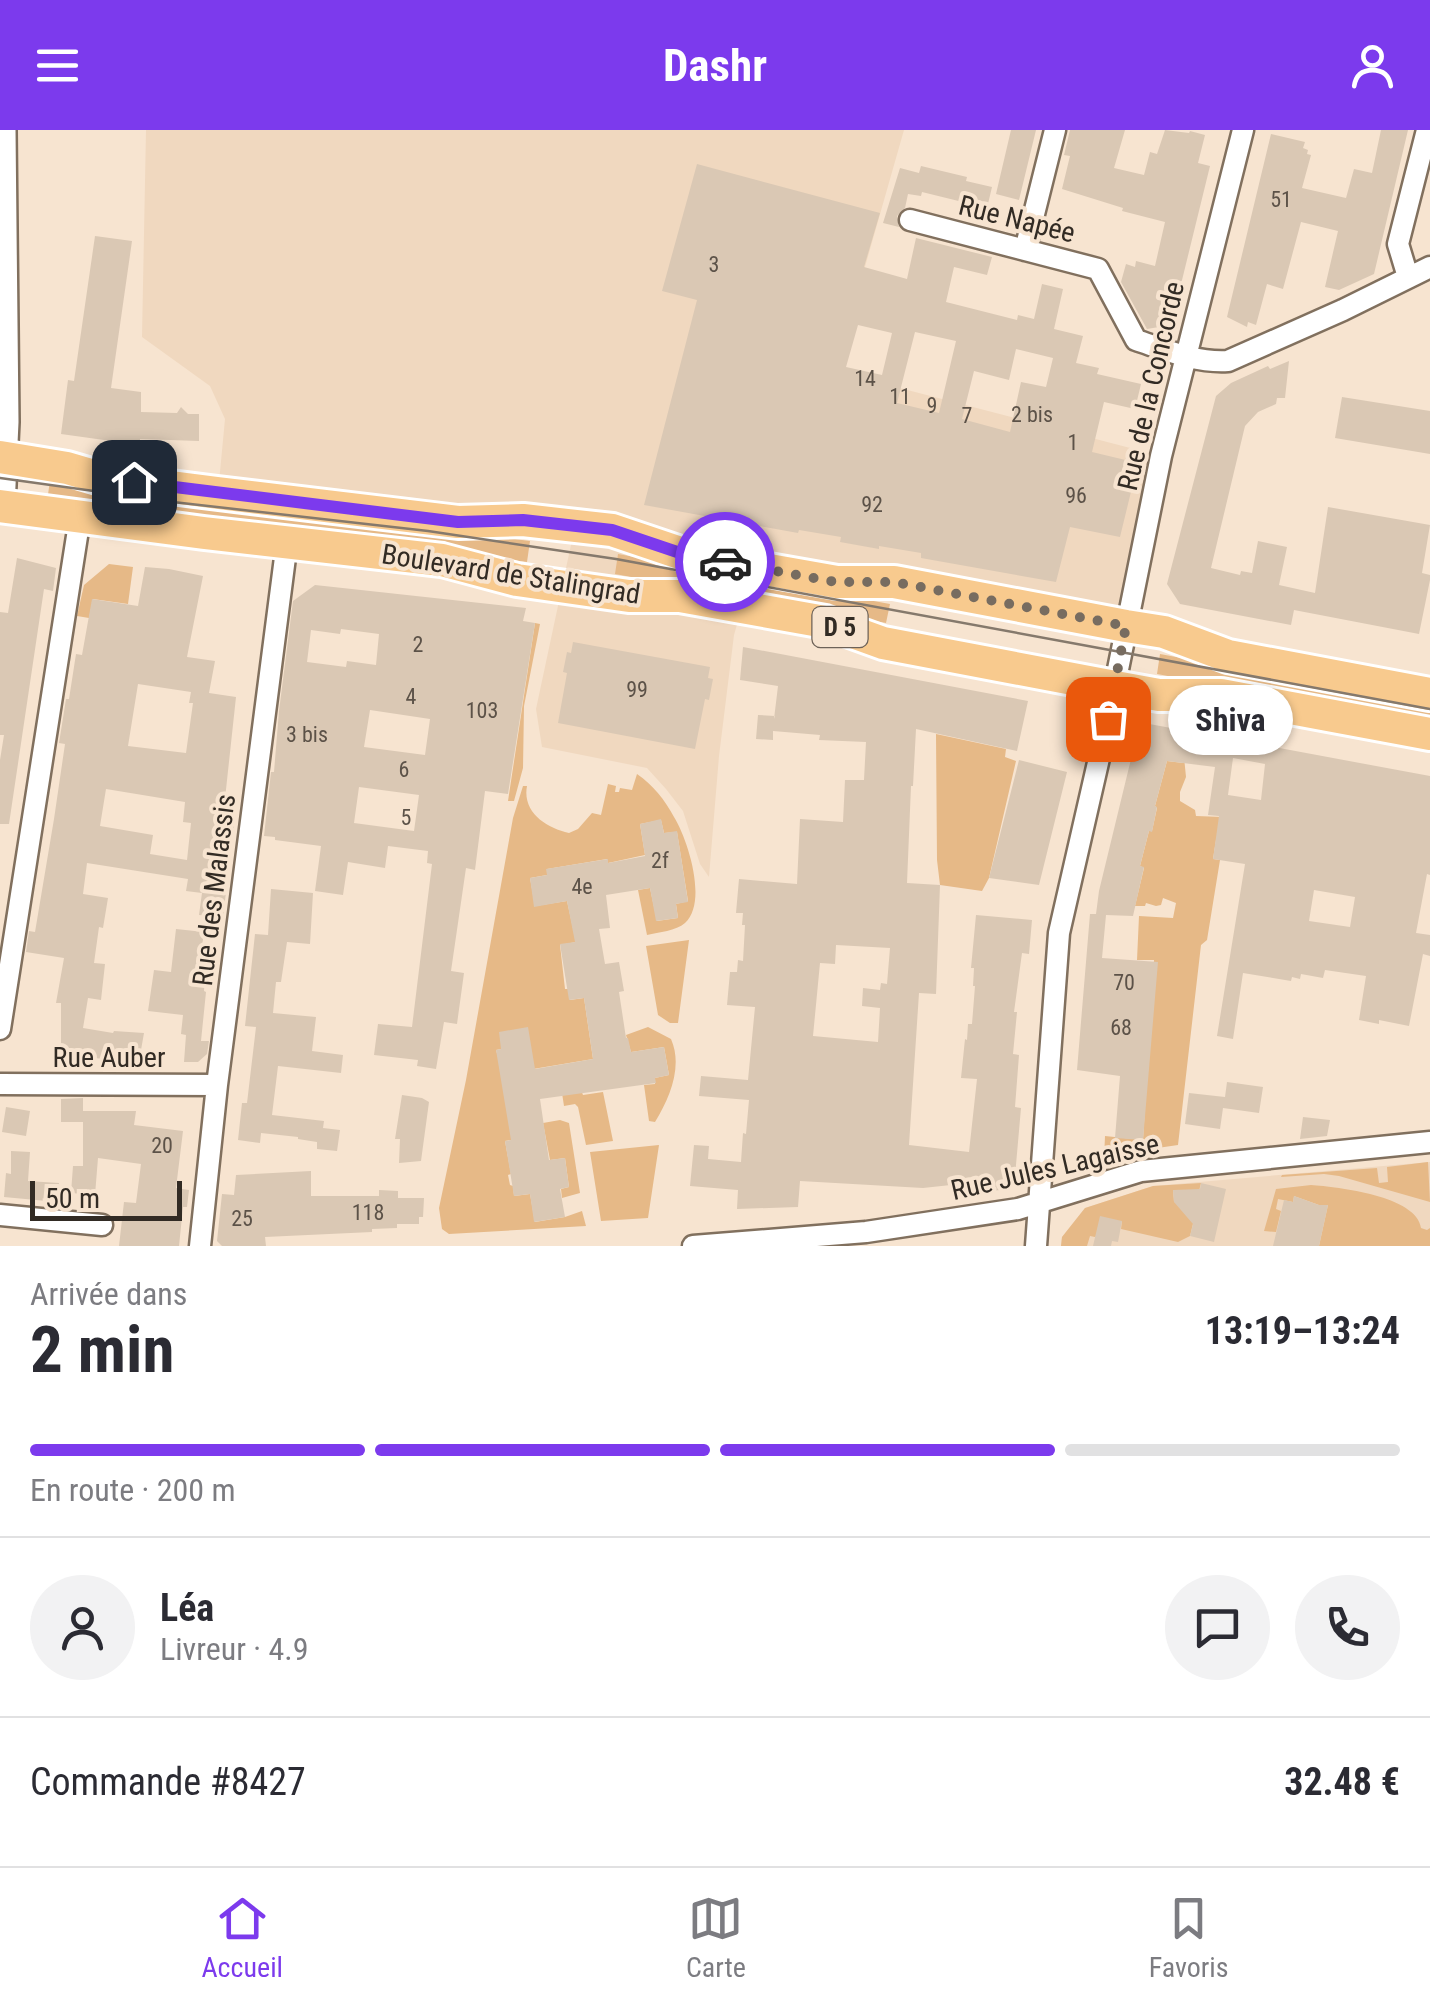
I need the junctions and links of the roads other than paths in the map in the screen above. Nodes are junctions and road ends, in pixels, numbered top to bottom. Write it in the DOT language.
graph roads {
  1 [pos="3,130"];
  2 [pos="1055,130"];
  3 [pos="1243,130"];
  4 [pos="1427,130"];
  5 [pos="910,220"];
  6 [pos="1025,250"];
  7 [pos="1430,267"];
  8 [pos="1408,277"];
  9 [pos="1185,356"];
  10 [pos="3,457"];
  11 [pos="1,506"];
  12 [pos="80,517"];
  13 [pos="287,542"];
  14 [pos="1120,657"];
  15 [pos="1430,694"];
  16 [pos="1430,734"];
  17 [pos="0,1029"];
  18 [pos="0,1084"];
  19 [pos="217,1085"];
  20 [pos="1430,1142"];
  21 [pos="1039,1202"];
  22 [pos="0,1215"];
  23 [pos="102,1225"];
  24 [pos="866,1239"];
  25 [pos="200,1246"];
  26 [pos="693,1246"];
  27 [pos="1036,1246"];
  1 -- 10 [label="street"];
  2 -- 6 [label="street"];
  3 -- 9 [label="street, Rue de la Concorde"];
  4 -- 8 [label="street"];
  5 -- 6 [label="street, Rue Napée"];
  6 -- 9 [label="street, Rue Napée"];
  7 -- 8 [label="street, Rue Napée"];
  8 -- 9 [label="street, Rue Napée"];
  9 -- 14 [label="street, Rue de la Concorde"];
  10 -- 11 [label="street"];
  10 -- 14 [label="main road, Boulevard de Stalingrad / D 5"];
  11 -- 12 [label="main road, Boulevard de Stalingrad / D 5"];
  12 -- 13 [label="main road, Boulevard de Stalingrad / D 5"];
  12 -- 17 [label="street"];
  13 -- 14 [label="main road, Boulevard de Stalingrad / D 5"];
  13 -- 19 [label="street, Rue des Malassis"];
  14 -- 15 [label="main road, Boulevard de Stalingrad / D 5"];
  14 -- 16 [label="main road, Boulevard de Stalingrad / D 5"];
  14 -- 21 [label="street, Rue de la Concorde"];
  18 -- 19 [label="street, Rue Auber"];
  19 -- 25 [label="street, Rue des Malassis"];
  20 -- 21 [label="street, Rue Jules Lagaisse"];
  21 -- 24 [label="street, Rue Jules Lagaisse"];
  21 -- 27 [label="street, Rue de la Concorde"];
  22 -- 23 [label="street"];
  24 -- 26 [label="street, Rue Jules Lagaisse"];
}
